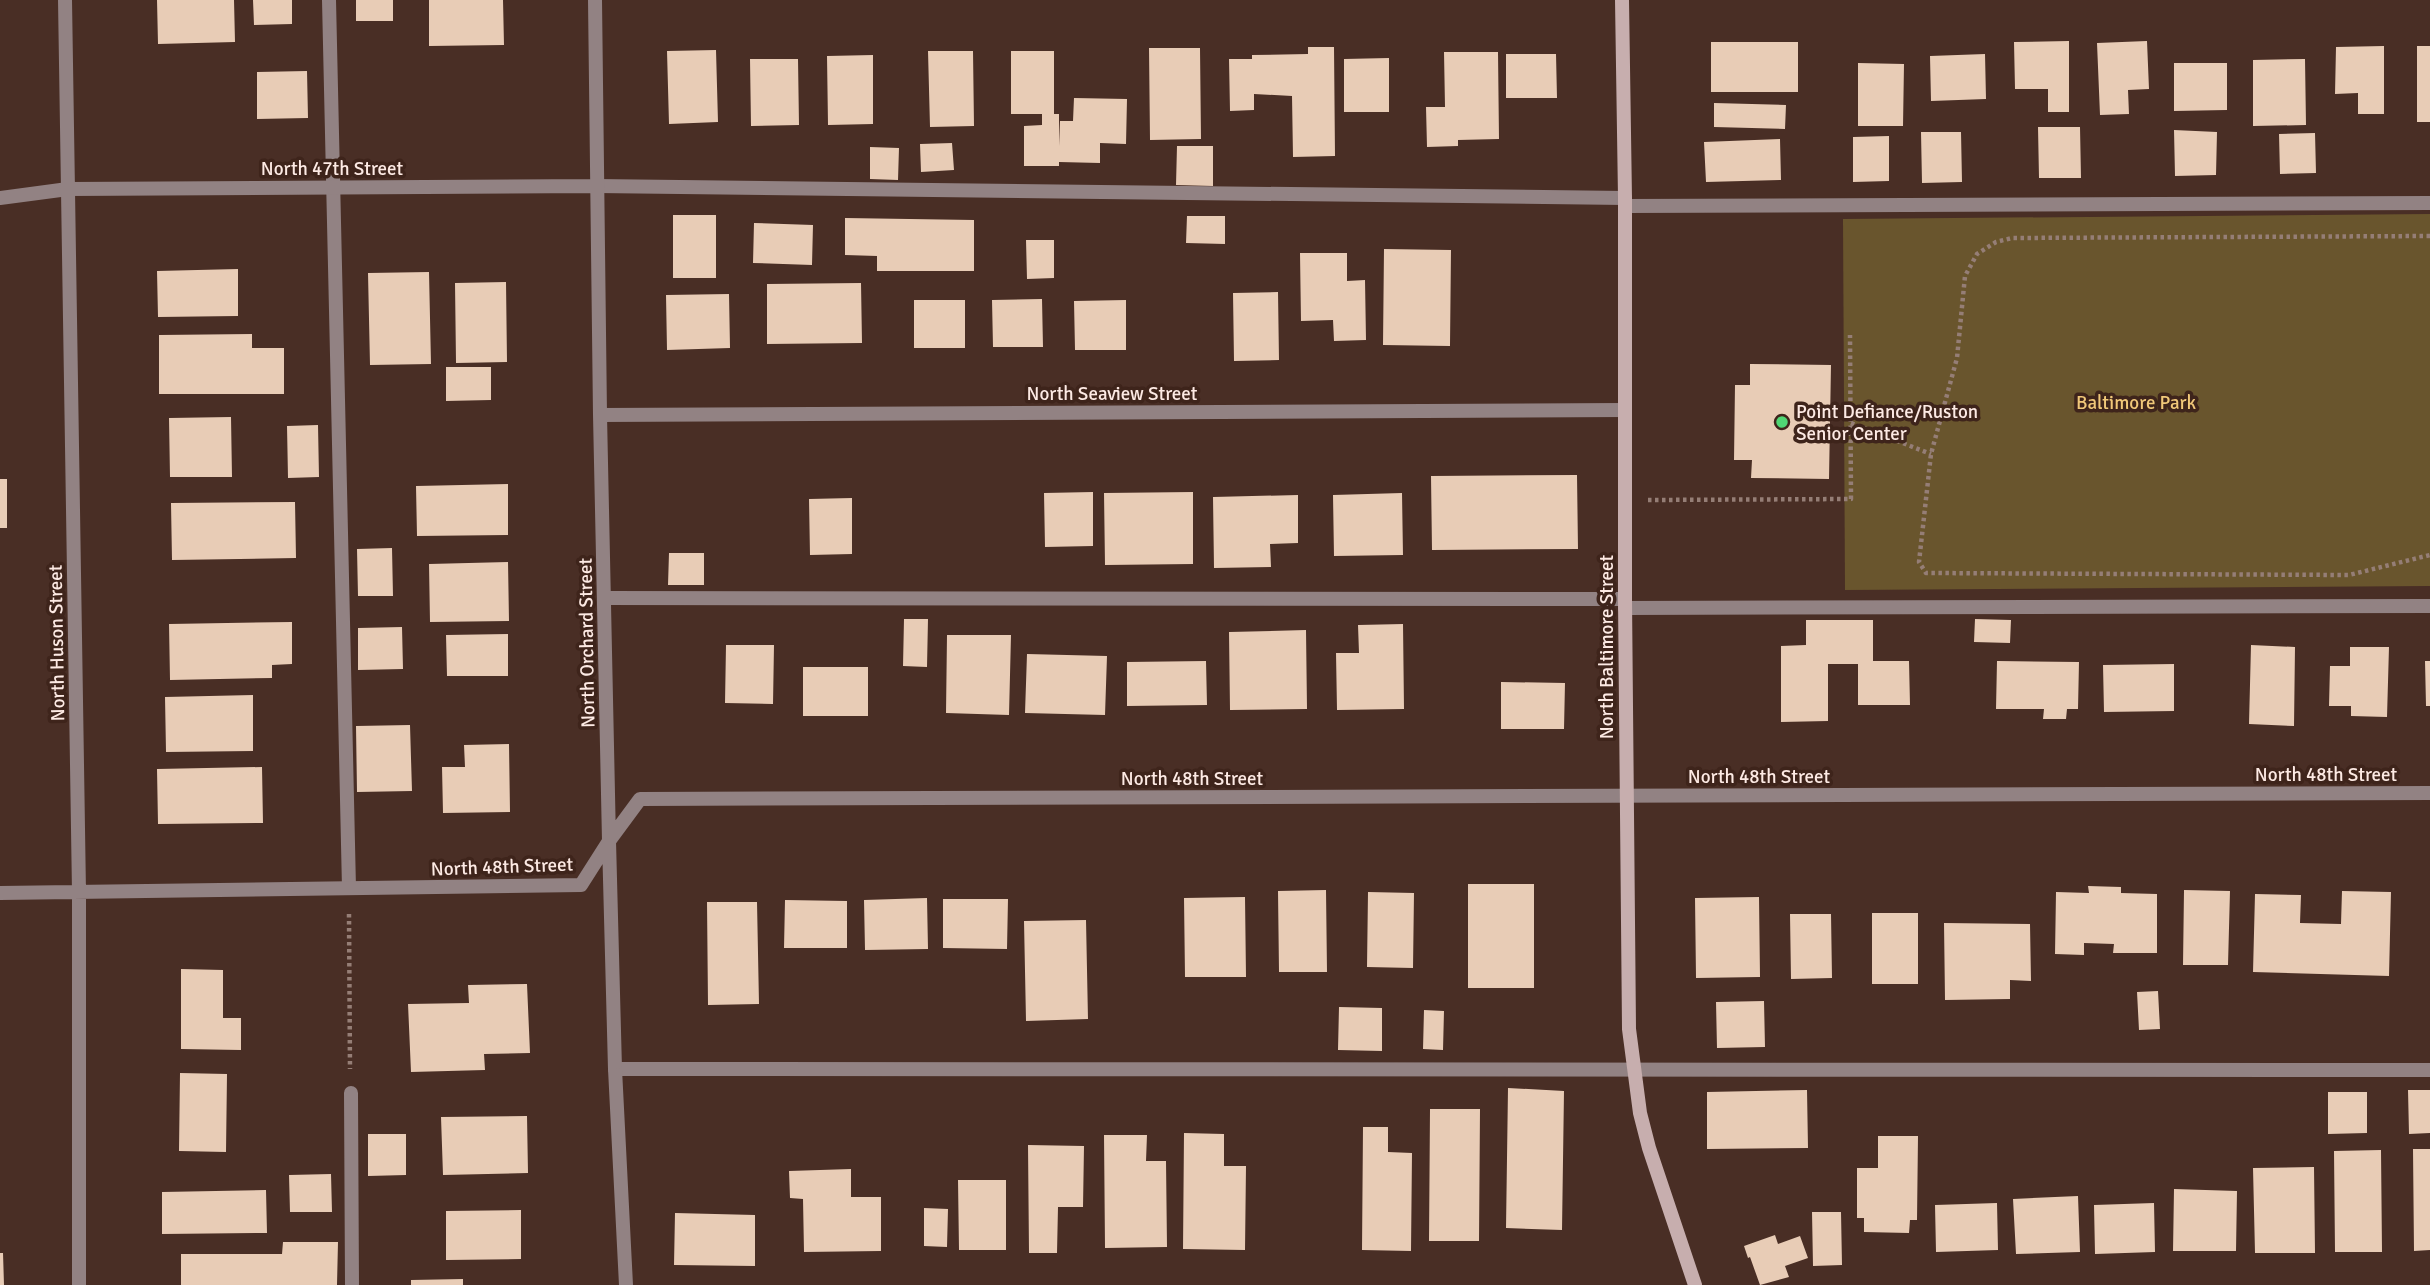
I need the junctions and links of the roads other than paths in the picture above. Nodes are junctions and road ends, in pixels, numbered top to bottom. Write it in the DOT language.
graph roads {
  1 [pos="65,0"];
  2 [pos="329,0"];
  3 [pos="596,0"];
  4 [pos="1622,0"];
  5 [pos="596,186"];
  6 [pos="332,187"];
  7 [pos="68,189"];
  8 [pos="0,198"];
  9 [pos="1625,202"];
  10 [pos="2430,203"];
  11 [pos="1625,410"];
  12 [pos="600,415"];
  13 [pos="604,598"];
  14 [pos="1625,603"];
  15 [pos="2430,606"];
  16 [pos="2430,793"];
  17 [pos="1626,795"];
  18 [pos="609,841"];
  19 [pos="349,888"];
  20 [pos="0,892"];
  21 [pos="79,892"];
  22 [pos="615,1069"];
  23 [pos="1633,1069"];
  24 [pos="2430,1070"];
  25 [pos="351,1093"];
  26 [pos="79,1285"];
  27 [pos="352,1285"];
  28 [pos="626,1285"];
  29 [pos="1695,1285"];
  1 -- 7 [label="street, North Huson Street"];
  2 -- 6 [label="street"];
  3 -- 5 [label="street, North Orchard Street"];
  4 -- 9 [label="street, North Baltimore Street"];
  5 -- 6 [label="street, North 47th Street"];
  5 -- 9 [label="street, North 47th Street"];
  5 -- 12 [label="street, North Orchard Street"];
  6 -- 7 [label="street, North 47th Street"];
  6 -- 19 [label="street"];
  7 -- 8 [label="street, North 47th Street"];
  7 -- 21 [label="street, North Huson Street"];
  9 -- 10 [label="street, North 47th Street"];
  9 -- 11 [label="street, North Baltimore Street"];
  11 -- 12 [label="street, North Seaview Street"];
  11 -- 14 [label="street, North Baltimore Street"];
  12 -- 13 [label="street, North Orchard Street"];
  13 -- 14 [label="street"];
  13 -- 18 [label="street, North Orchard Street"];
  14 -- 15 [label="street"];
  14 -- 17 [label="street, North Baltimore Street"];
  16 -- 17 [label="street, North 48th Street"];
  17 -- 18 [label="street, North 48th Street"];
  17 -- 23 [label="street, North Baltimore Street"];
  18 -- 19 [label="street, North 48th Street"];
  18 -- 22 [label="street, North Orchard Street"];
  19 -- 21 [label="street, North 48th Street"];
  20 -- 21 [label="street, North 48th Street"];
  21 -- 26 [label="street, North Huson Street"];
  22 -- 23 [label="street"];
  22 -- 28 [label="street, North Orchard Street"];
  23 -- 24 [label="street"];
  23 -- 29 [label="street, North Baltimore Street"];
  25 -- 27 [label="street"];
}
